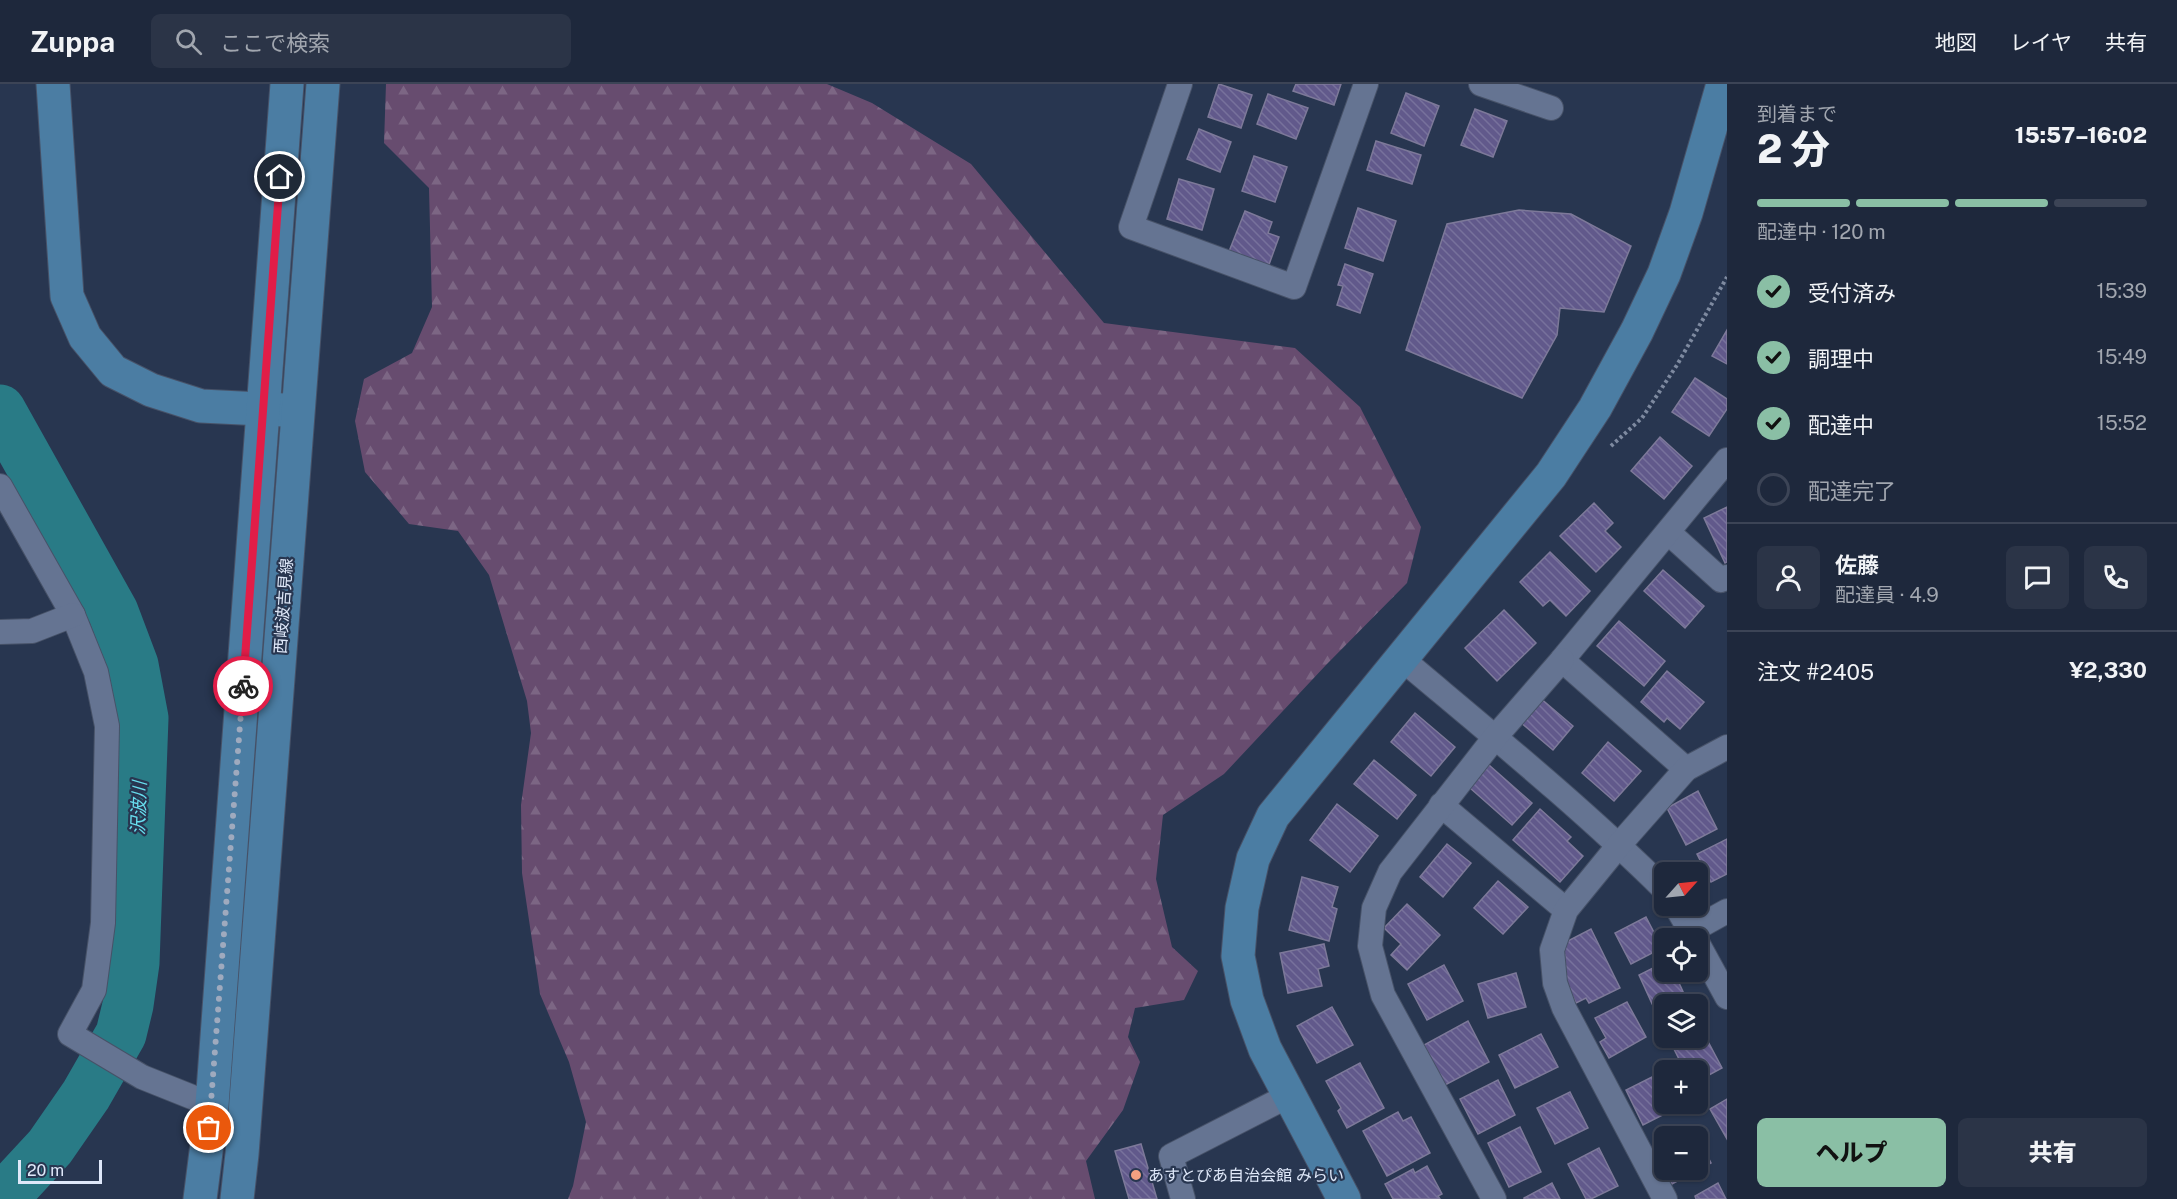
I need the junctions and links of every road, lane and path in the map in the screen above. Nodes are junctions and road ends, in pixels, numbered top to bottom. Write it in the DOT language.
graph roads {
  1 [pos="54,84"];
  2 [pos="287,84"];
  3 [pos="323,84"];
  4 [pos="1180,84"];
  5 [pos="1366,84"];
  6 [pos="1481,84"];
  7 [pos="1723,84"];
  8 [pos="1551,108"];
  9 [pos="1727,277"];
  10 [pos="263,409"];
  11 [pos="298,411"];
  12 [pos="1611,446"];
  13 [pos="1727,460"];
  14 [pos="0,486"];
  15 [pos="1669,533"];
  16 [pos="1727,577"];
  17 [pos="73,615"];
  18 [pos="0,632"];
  19 [pos="1402,658"];
  20 [pos="1562,660"];
  21 [pos="1496,736"];
  22 [pos="1727,747"];
  23 [pos="1686,769"];
  24 [pos="1441,805"];
  25 [pos="1619,845"];
  26 [pos="1654,879"];
  27 [pos="1566,910"];
  28 [pos="1727,911"];
  29 [pos="1707,928"];
  30 [pos="1708,962"];
  31 [pos="1727,997"];
  32 [pos="1290,1095"];
  33 [pos="212,1105"];
  34 [pos="200,1199"];
  35 [pos="237,1199"];
  36 [pos="1183,1199"];
  37 [pos="1344,1199"];
  38 [pos="1494,1199"];
  39 [pos="1665,1199"];
  1 -- 10 [label="main road"];
  2 -- 10 [label="main road, 西岐波吉見線"];
  3 -- 11 [label="main road, 西岐波吉見線"];
  4 -- 5 [label="street"];
  6 -- 8 [label="street"];
  7 -- 19 [label="main road"];
  9 -- 12 [label="path"];
  10 -- 11 [label="main road"];
  10 -- 33 [label="main road, 西岐波吉見線"];
  11 -- 35 [label="main road, 西岐波吉見線"];
  13 -- 15 [label="street"];
  14 -- 17 [label="street"];
  15 -- 16 [label="street"];
  15 -- 20 [label="street"];
  17 -- 18 [label="street"];
  17 -- 33 [label="street"];
  19 -- 21 [label="street"];
  19 -- 32 [label="main road"];
  20 -- 21 [label="street"];
  20 -- 23 [label="street"];
  21 -- 24 [label="street"];
  21 -- 25 [label="street"];
  22 -- 23 [label="street"];
  23 -- 25 [label="street"];
  24 -- 27 [label="street"];
  24 -- 38 [label="street"];
  25 -- 26 [label="street"];
  25 -- 27 [label="street"];
  27 -- 39 [label="street"];
  28 -- 29 [label="street"];
  30 -- 31 [label="street"];
  32 -- 36 [label="street"];
  32 -- 37 [label="main road"];
  33 -- 34 [label="main road, 西岐波吉見線"];
}
